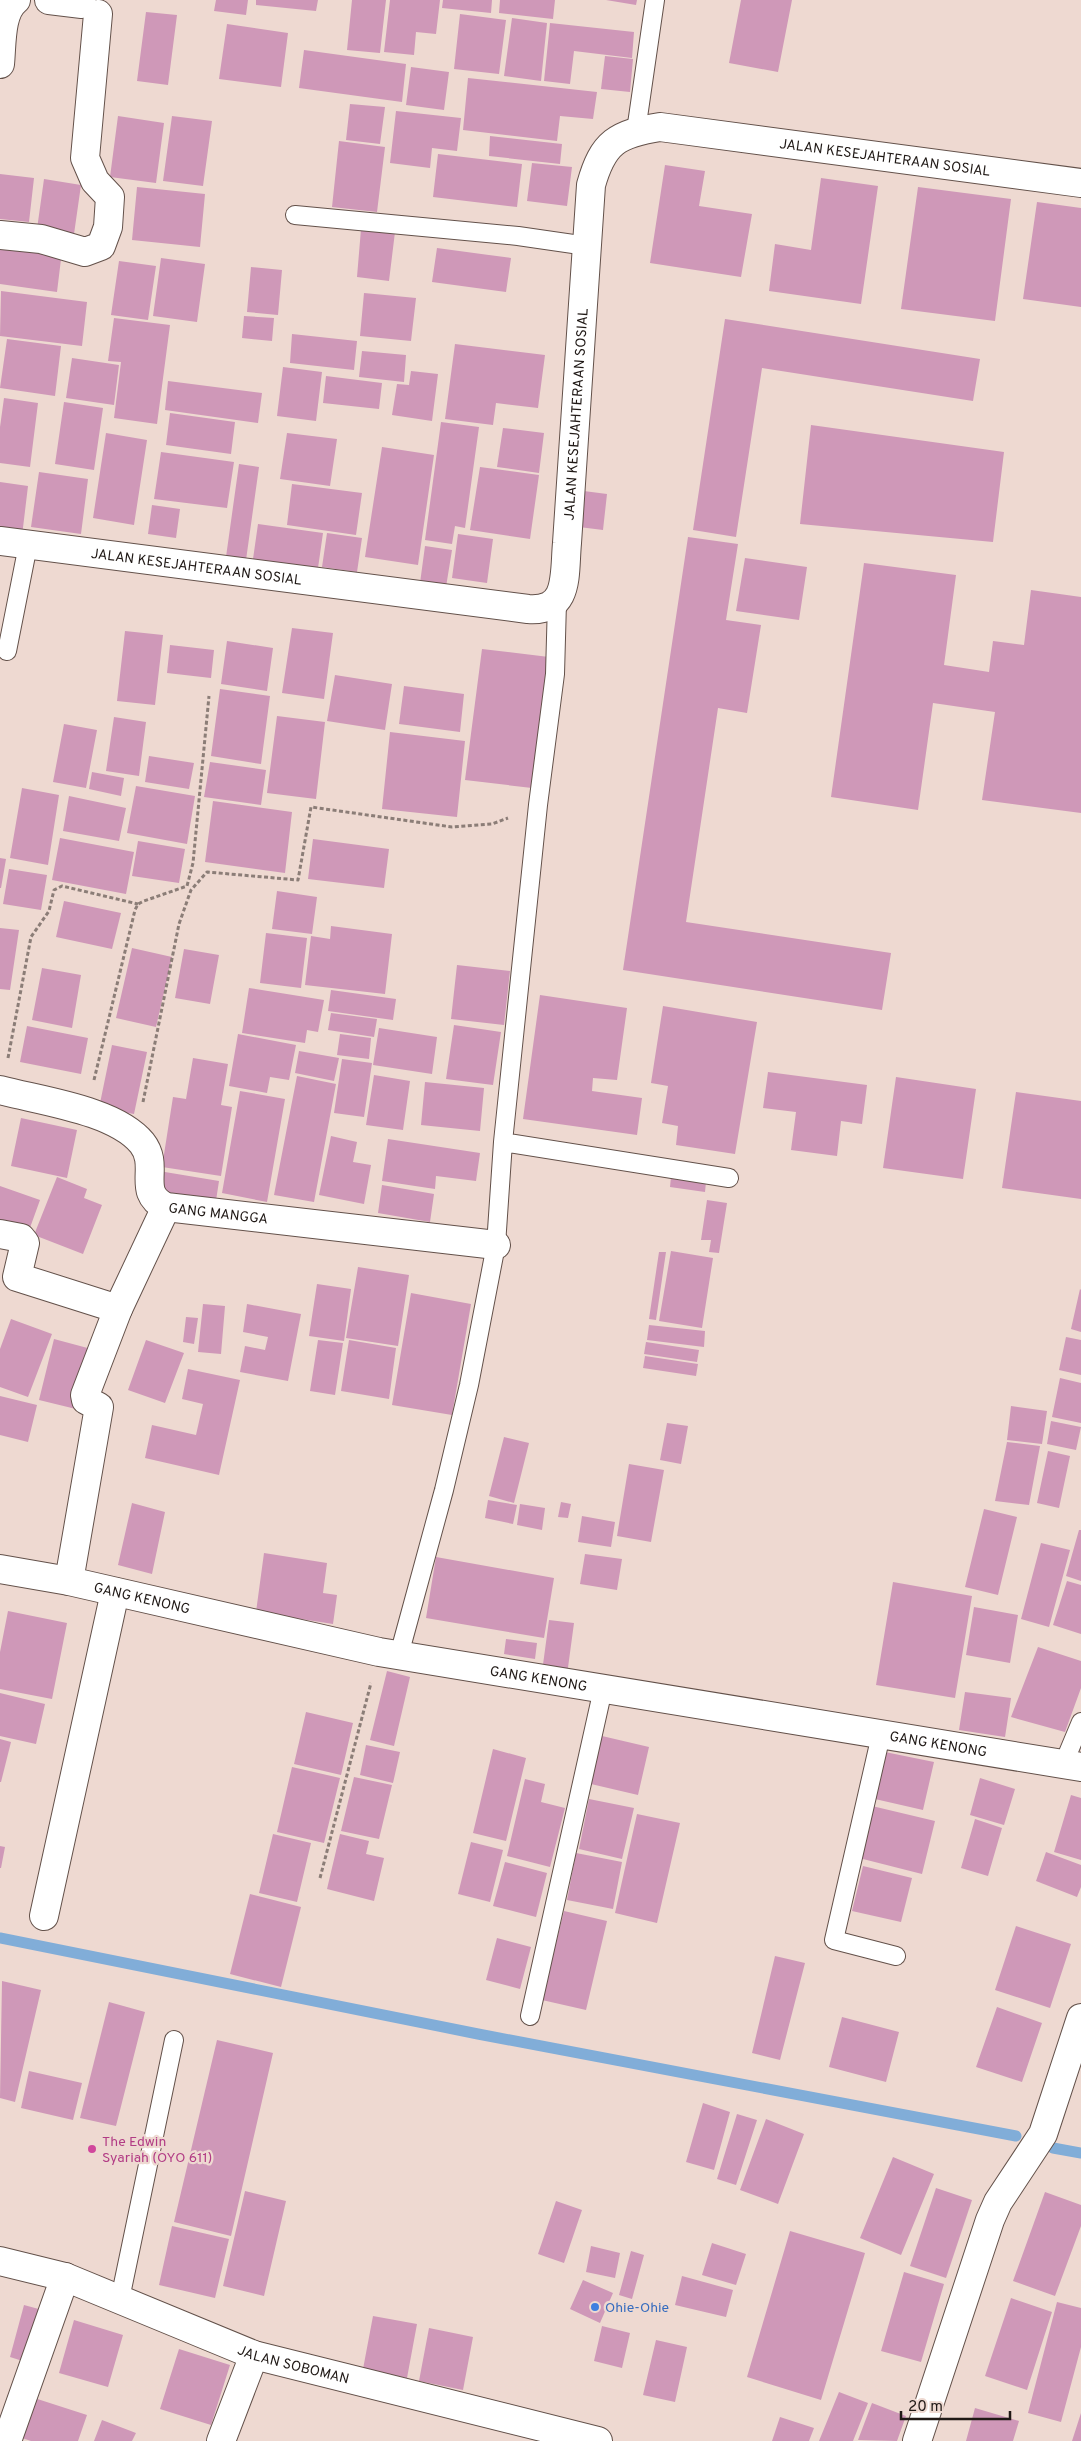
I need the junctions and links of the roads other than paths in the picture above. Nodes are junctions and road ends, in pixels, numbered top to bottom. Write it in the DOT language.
graph roads {
  1 [pos="16,0"];
  2 [pos="49,0"];
  3 [pos="656,0"];
  4 [pos="0,64"];
  5 [pos="636,131"];
  6 [pos="1081,183"];
  7 [pos="295,215"];
  8 [pos="0,235"];
  9 [pos="587,246"];
  10 [pos="0,541"];
  11 [pos="28,545"];
  12 [pos="557,602"];
  13 [pos="7,651"];
  14 [pos="1,1090"];
  15 [pos="503,1142"];
  16 [pos="729,1178"];
  17 [pos="166,1207"];
  18 [pos="0,1234"];
  19 [pos="496,1245"];
  20 [pos="118,1309"];
  21 [pos="0,1569"];
  22 [pos="69,1581"];
  23 [pos="115,1592"];
  24 [pos="389,1654"];
  25 [pos="603,1689"];
  26 [pos="1081,1722"];
  27 [pos="880,1735"];
  28 [pos="1072,1766"];
  29 [pos="44,1916"];
  30 [pos="896,1956"];
  31 [pos="530,2016"];
  32 [pos="1081,2018"];
  33 [pos="174,2040"];
  34 [pos="0,2261"];
  35 [pos="65,2277"];
  36 [pos="120,2299"];
  37 [pos="254,2355"];
  38 [pos="8,2441"];
  39 [pos="221,2441"];
  40 [pos="598,2441"];
  41 [pos="917,2441"];
  1 -- 4 [label="street"];
  2 -- 8 [label="street"];
  3 -- 5 [label="lane"];
  5 -- 6 [label="street, JALAN KESEJAHTERAAN SOSIAL"];
  5 -- 9 [label="street, JALAN KESEJAHTERAAN SOSIAL"];
  7 -- 9 [label="lane"];
  9 -- 12 [label="street, JALAN KESEJAHTERAAN SOSIAL"];
  10 -- 11 [label="street, JALAN KESEJAHTERAAN SOSIAL"];
  11 -- 12 [label="street, JALAN KESEJAHTERAAN SOSIAL"];
  11 -- 13 [label="lane"];
  12 -- 15 [label="lane"];
  14 -- 17 [label="street, GANG MANGGA"];
  15 -- 16 [label="lane"];
  15 -- 19 [label="lane"];
  17 -- 19 [label="street, GANG MANGGA"];
  17 -- 20 [label="street"];
  18 -- 20 [label="street"];
  19 -- 24 [label="lane"];
  20 -- 22 [label="street"];
  21 -- 22 [label="street, GANG KENONG"];
  22 -- 23 [label="street, GANG KENONG"];
  23 -- 24 [label="street, GANG KENONG"];
  23 -- 29 [label="street"];
  24 -- 25 [label="street, GANG KENONG"];
  25 -- 27 [label="street, GANG KENONG"];
  25 -- 31 [label="lane"];
  26 -- 28 [label="lane"];
  27 -- 28 [label="street, GANG KENONG"];
  27 -- 30 [label="lane"];
  32 -- 41 [label="street"];
  33 -- 36 [label="lane"];
  34 -- 35 [label="street, JALAN SOBOMAN"];
  35 -- 36 [label="street, JALAN SOBOMAN"];
  35 -- 38 [label="street"];
  36 -- 37 [label="street, JALAN SOBOMAN"];
  37 -- 39 [label="street"];
  37 -- 40 [label="street, JALAN SOBOMAN"];
}
